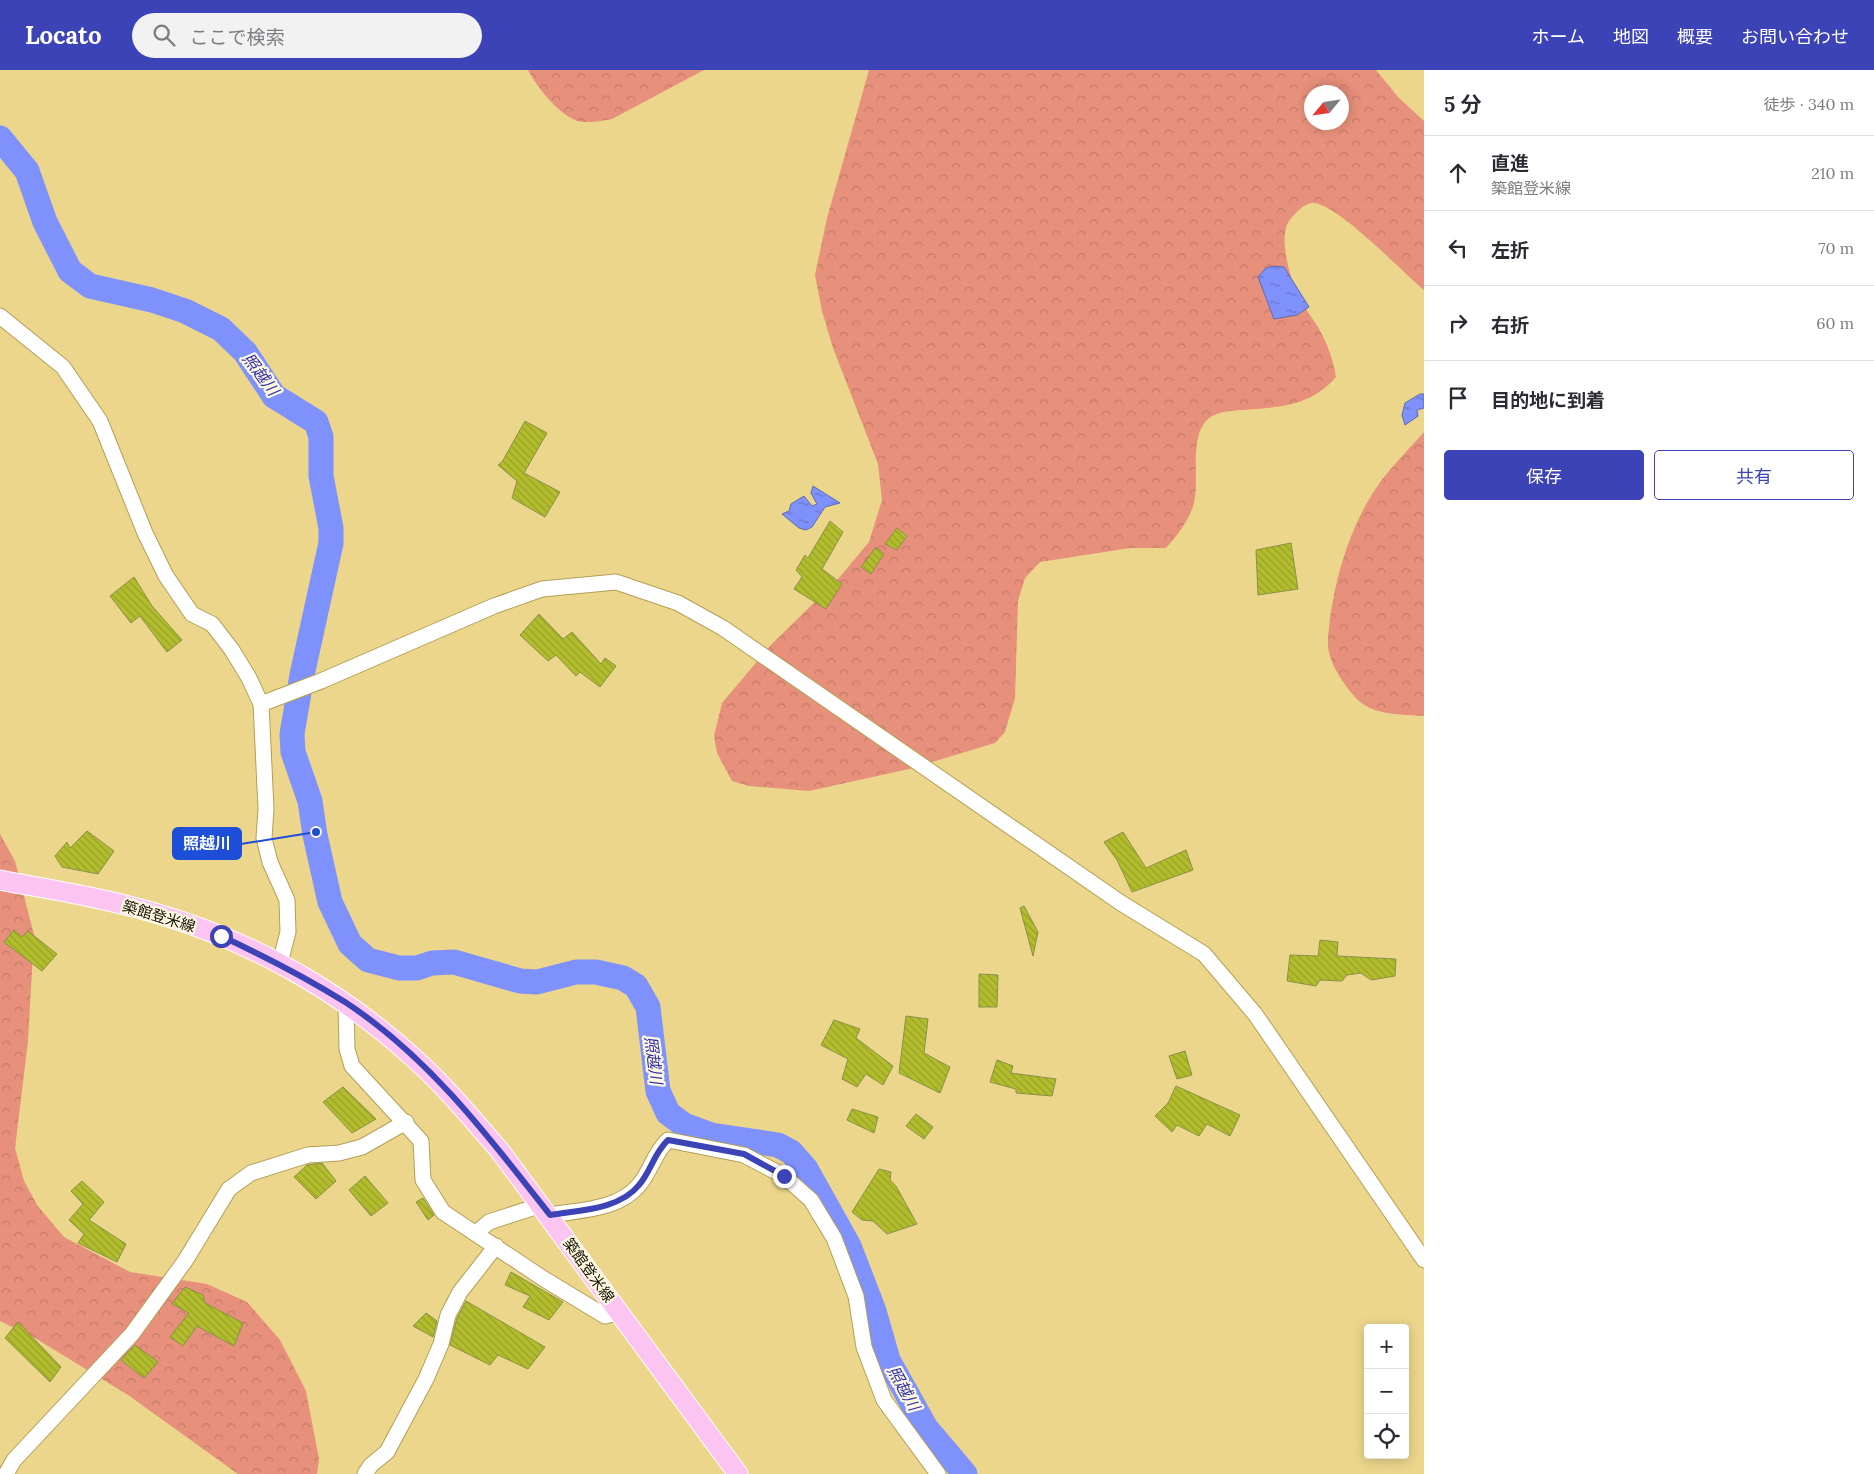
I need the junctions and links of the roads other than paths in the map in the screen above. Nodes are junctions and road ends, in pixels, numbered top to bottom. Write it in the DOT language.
graph roads {
  1 [pos="0,316"];
  2 [pos="261,704"];
  3 [pos="0,880"];
  4 [pos="280,963"];
  5 [pos="346,1003"];
  6 [pos="406,1122"];
  7 [pos="546,1210"];
  8 [pos="476,1233"];
  9 [pos="496,1246"];
  10 [pos="1424,1260"];
  11 [pos="619,1312"];
  12 [pos="6,1474"];
  13 [pos="366,1474"];
  14 [pos="738,1474"];
  15 [pos="938,1474"];
  1 -- 2 [label="street"];
  2 -- 4 [label="street"];
  2 -- 10 [label="street"];
  3 -- 4 [label="main road, 築館登米線"];
  4 -- 5 [label="main road, 築館登米線"];
  5 -- 6 [label="street"];
  5 -- 7 [label="main road, 築館登米線"];
  6 -- 8 [label="street"];
  6 -- 12 [label="street"];
  7 -- 8 [label="street"];
  7 -- 11 [label="main road, 築館登米線"];
  7 -- 15 [label="street"];
  8 -- 9 [label="street"];
  9 -- 11 [label="street"];
  9 -- 13 [label="street"];
  11 -- 14 [label="main road, 築館登米線"];
}
